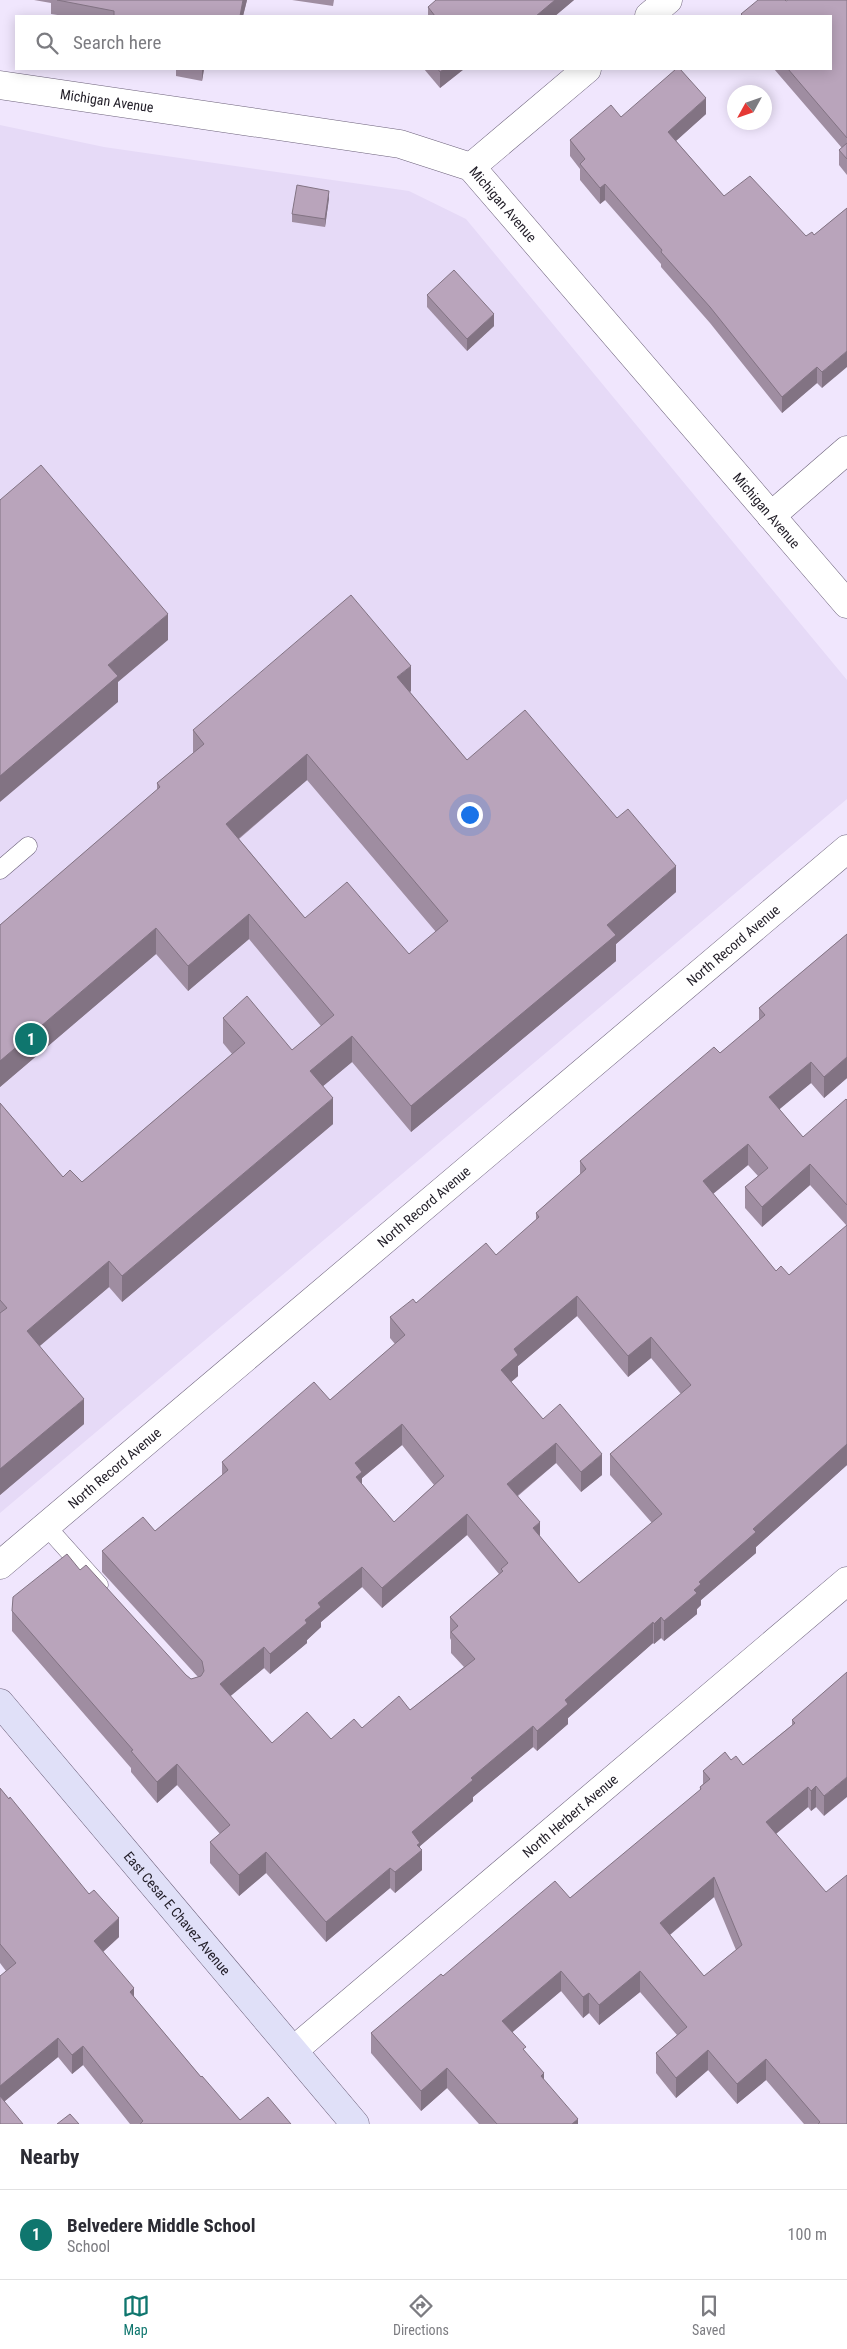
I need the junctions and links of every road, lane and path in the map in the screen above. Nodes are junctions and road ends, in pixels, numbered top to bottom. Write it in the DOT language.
graph roads {
  1 [pos="668,0"];
  2 [pos="649,15"];
  3 [pos="586,70"];
  4 [pos="0,85"];
  5 [pos="471,167"];
  6 [pos="847,450"];
  7 [pos="771,516"];
  8 [pos="847,604"];
  9 [pos="28,846"];
  10 [pos="847,849"];
  11 [pos="0,870"];
  12 [pos="46,1526"];
  13 [pos="0,1565"];
  14 [pos="847,1581"];
  15 [pos="108,1595"];
  16 [pos="0,1703"];
  17 [pos="294,2050"];
  18 [pos="355,2124"];
  1 -- 2 [label="street"];
  3 -- 5 [label="street"];
  4 -- 5 [label="street, Michigan Avenue"];
  5 -- 7 [label="street, Michigan Avenue"];
  6 -- 7 [label="street"];
  7 -- 8 [label="street, Michigan Avenue"];
  9 -- 11 [label="lane"];
  10 -- 12 [label="street, North Record Avenue"];
  12 -- 13 [label="street, North Record Avenue"];
  12 -- 15 [label="lane"];
  14 -- 17 [label="street, North Herbert Avenue"];
  16 -- 17 [label="main road, East Cesar E Chavez Avenue"];
  17 -- 18 [label="main road, East Cesar E Chavez Avenue"];
}
